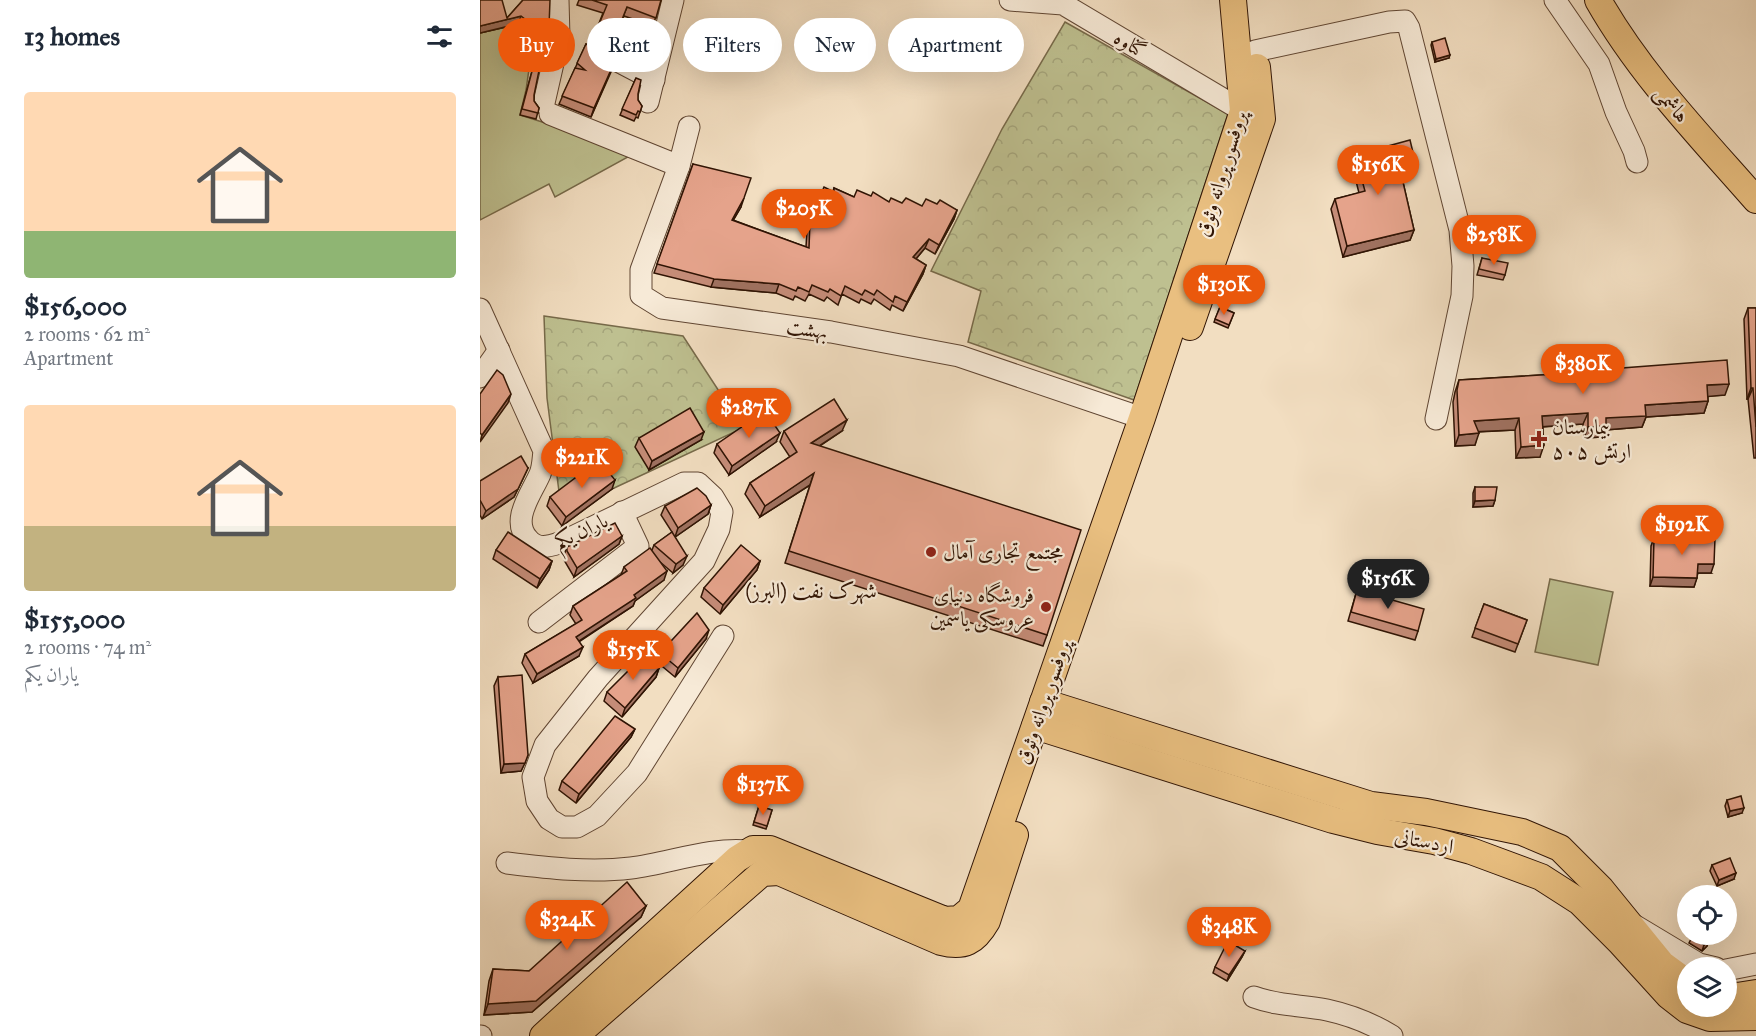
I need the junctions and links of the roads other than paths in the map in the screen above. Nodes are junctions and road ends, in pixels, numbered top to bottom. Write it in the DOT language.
graph roads {
  1 [pos="558,0"];
  2 [pos="673,0"];
  3 [pos="1010,0"];
  4 [pos="1233,0"];
  5 [pos="1249,0"];
  6 [pos="1555,0"];
  7 [pos="1598,0"];
  8 [pos="1246,53"];
  9 [pos="639,72"];
  10 [pos="654,80"];
  11 [pos="648,102"];
  12 [pos="1254,121"];
  13 [pos="689,127"];
  14 [pos="1637,162"];
  15 [pos="679,166"];
  16 [pos="1756,200"];
  17 [pos="480,309"];
  18 [pos="499,350"];
  19 [pos="480,376"];
  20 [pos="1436,419"];
  21 [pos="1150,421"];
  22 [pos="622,512"];
  23 [pos="539,622"];
  24 [pos="723,636"];
  25 [pos="1046,717"];
  26 [pos="1522,832"];
  27 [pos="751,850"];
  28 [pos="507,863"];
  29 [pos="762,873"];
  30 [pos="1541,878"];
  31 [pos="1601,889"];
  32 [pos="1626,921"];
  33 [pos="1687,957"];
  34 [pos="1756,964"];
  35 [pos="1737,968"];
  36 [pos="1677,975"];
  37 [pos="1756,993"];
  38 [pos="1737,996"];
  39 [pos="1254,997"];
  40 [pos="1756,1017"];
  41 [pos="543,1036"];
  42 [pos="575,1036"];
  43 [pos="1392,1036"];
  1 -- 15 [label="street"];
  2 -- 10 [label="street"];
  3 -- 12 [label="street, گناوه"];
  4 -- 8 [label="main road, پروفسور پروانه وثوق"];
  5 -- 8 [label="main road, پروفسور پروانه وثوق"];
  6 -- 14 [label="street"];
  7 -- 16 [label="main road, هاشمی"];
  8 -- 12 [label="main road, پروفسور پروانه وثوق"];
  8 -- 20 [label="street"];
  9 -- 10 [label="street"];
  10 -- 11 [label="street"];
  12 -- 21 [label="main road, پروفسور پروانه وثوق"];
  13 -- 15 [label="street, بهشت"];
  15 -- 21 [label="street, بهشت"];
  17 -- 18 [label="street, یاران یکم"];
  18 -- 19 [label="street"];
  18 -- 22 [label="street, یاران یکم"];
  21 -- 25 [label="main road, پروفسور پروانه وثوق"];
  22 -- 23 [label="street"];
  22 -- 24 [label="street, یاران یکم"];
  25 -- 26 [label="main road, اردستانی"];
  25 -- 27 [label="main road, پروفسور پروانه وثوق"];
  25 -- 29 [label="main road, پروفسور پروانه وثوق"];
  25 -- 30 [label="main road, اردستانی"];
  26 -- 30 [label="main road"];
  26 -- 31 [label="main road, اردستانی"];
  27 -- 28 [label="street"];
  27 -- 29 [label="main road"];
  27 -- 41 [label="main road"];
  29 -- 42 [label="main road"];
  30 -- 31 [label="main road"];
  30 -- 40 [label="main road, اردستانی"];
  31 -- 32 [label="main road, اردستانی"];
  32 -- 33 [label="street"];
  32 -- 36 [label="main road, اردستانی"];
  34 -- 35 [label="street"];
  37 -- 38 [label="main road"];
  39 -- 43 [label="street"];
}
